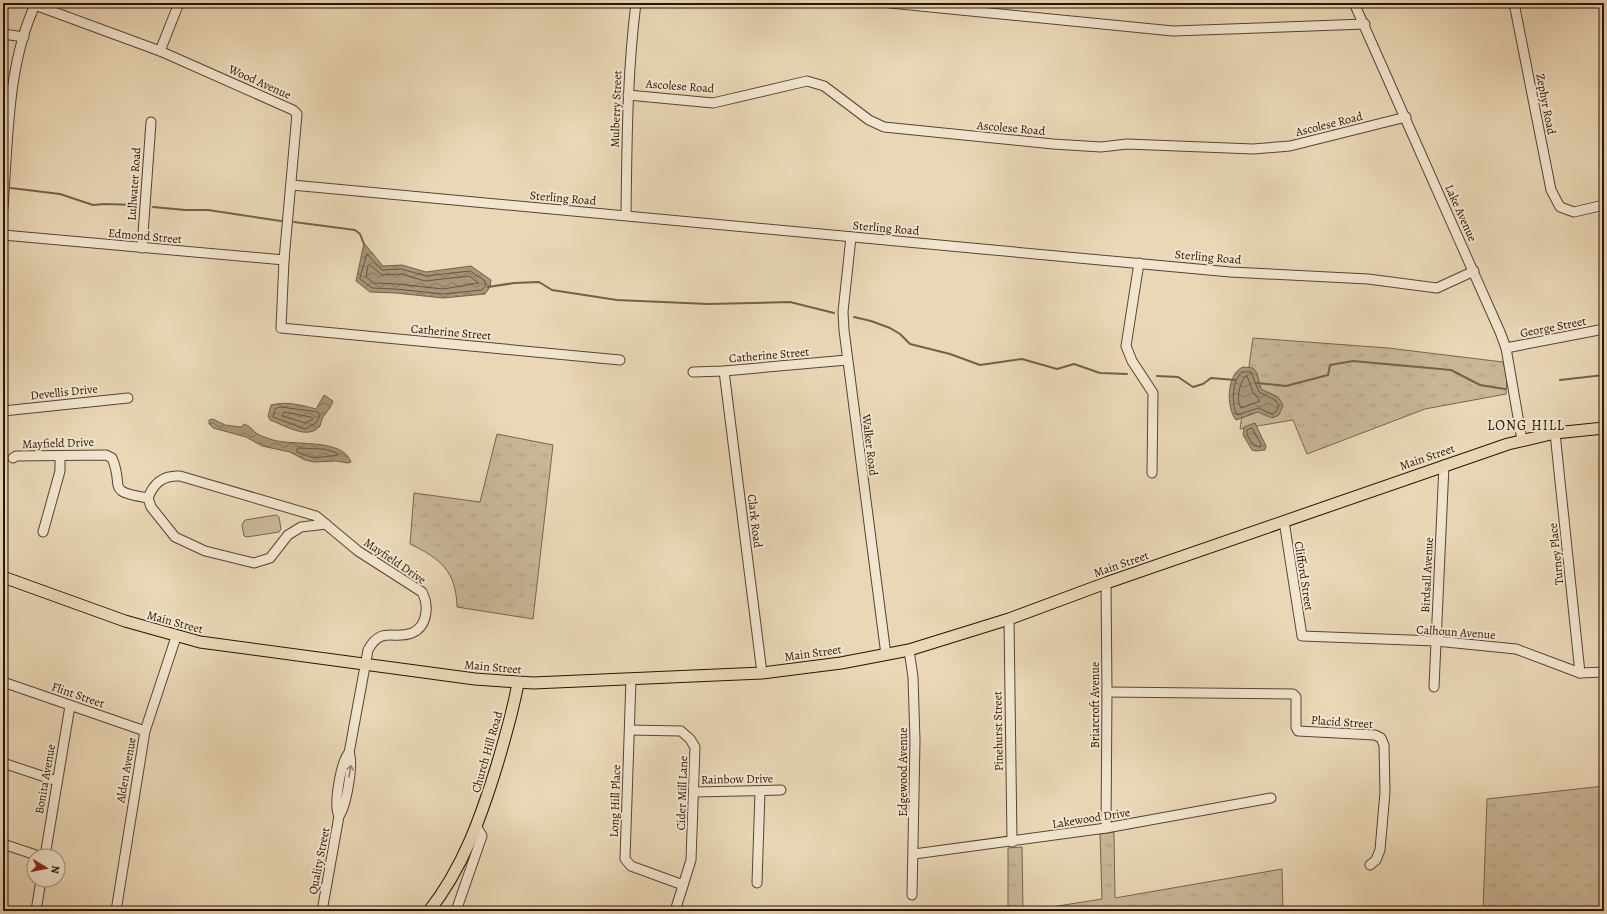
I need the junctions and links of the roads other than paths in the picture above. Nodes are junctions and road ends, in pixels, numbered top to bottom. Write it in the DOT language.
graph roads {
  1 [pos="179,3"];
  2 [pos="636,3"];
  3 [pos="890,3"];
  4 [pos="1354,3"];
  5 [pos="1514,3"];
  6 [pos="35,4"];
  7 [pos="1365,24"];
  8 [pos="3,34"];
  9 [pos="24,37"];
  10 [pos="160,51"];
  11 [pos="628,95"];
  12 [pos="1406,117"];
  13 [pos="151,122"];
  14 [pos="6,141"];
  15 [pos="292,185"];
  16 [pos="1604,205"];
  17 [pos="3,208"];
  18 [pos="626,215"];
  19 [pos="3,235"];
  20 [pos="851,237"];
  21 [pos="142,248"];
  22 [pos="284,260"];
  23 [pos="1139,263"];
  24 [pos="1474,271"];
  25 [pos="281,328"];
  26 [pos="1604,329"];
  27 [pos="1506,348"];
  28 [pos="620,360"];
  29 [pos="847,360"];
  30 [pos="724,371"];
  31 [pos="693,372"];
  32 [pos="128,398"];
  33 [pos="3,411"];
  34 [pos="1604,428"];
  35 [pos="1555,433"];
  36 [pos="1522,440"];
  37 [pos="60,456"];
  38 [pos="13,458"];
  39 [pos="1444,465"];
  40 [pos="1152,474"];
  41 [pos="148,498"];
  42 [pos="1284,521"];
  43 [pos="326,524"];
  44 [pos="43,532"];
  45 [pos="3,577"];
  46 [pos="1106,583"];
  47 [pos="1009,619"];
  48 [pos="1302,636"];
  49 [pos="176,637"];
  50 [pos="1436,641"];
  51 [pos="909,650"];
  52 [pos="886,655"];
  53 [pos="365,663"];
  54 [pos="1604,672"];
  55 [pos="762,673"];
  56 [pos="1580,673"];
  57 [pos="631,679"];
  58 [pos="3,682"];
  59 [pos="518,683"];
  60 [pos="1434,687"];
  61 [pos="1108,692"];
  62 [pos="70,706"];
  63 [pos="146,730"];
  64 [pos="630,730"];
  65 [pos="3,763"];
  66 [pos="57,781"];
  67 [pos="781,790"];
  68 [pos="760,791"];
  69 [pos="694,792"];
  70 [pos="1271,798"];
  71 [pos="477,827"];
  72 [pos="1106,828"];
  73 [pos="1012,842"];
  74 [pos="3,844"];
  75 [pos="46,848"];
  76 [pos="26,852"];
  77 [pos="914,854"];
  78 [pos="1370,865"];
  79 [pos="683,884"];
  80 [pos="757,884"];
  81 [pos="40,888"];
  82 [pos="912,895"];
  83 [pos="36,911"];
  84 [pos="116,911"];
  85 [pos="322,911"];
  86 [pos="430,911"];
  87 [pos="456,911"];
  88 [pos="675,911"];
  1 -- 10 [label="street"];
  2 -- 11 [label="street, Mulberry Street"];
  3 -- 7 [label="street"];
  4 -- 7 [label="street, Lake Avenue"];
  5 -- 16 [label="street, Zephyr Road"];
  6 -- 9 [label="street"];
  6 -- 10 [label="street, Wood Avenue"];
  7 -- 12 [label="street, Lake Avenue"];
  8 -- 9 [label="street"];
  9 -- 14 [label="street"];
  10 -- 15 [label="street, Wood Avenue"];
  11 -- 12 [label="street, Ascolese Road"];
  11 -- 18 [label="street, Mulberry Street"];
  12 -- 24 [label="street, Lake Avenue"];
  13 -- 21 [label="street, Lullwater Road"];
  14 -- 17 [label="street"];
  15 -- 18 [label="street, Sterling Road"];
  15 -- 22 [label="street, Wood Avenue"];
  18 -- 20 [label="street, Sterling Road"];
  19 -- 21 [label="street, Edmond Street"];
  20 -- 23 [label="street, Sterling Road"];
  20 -- 29 [label="street, Walker Road"];
  21 -- 22 [label="street, Edmond Street"];
  22 -- 25 [label="street, Wood Avenue"];
  23 -- 24 [label="street, Sterling Road"];
  23 -- 40 [label="street"];
  24 -- 27 [label="street, Lake Avenue"];
  25 -- 28 [label="street, Catherine Street"];
  26 -- 27 [label="street, George Street"];
  27 -- 36 [label="street, Lake Avenue"];
  29 -- 30 [label="street, Catherine Street"];
  29 -- 52 [label="street, Walker Road"];
  30 -- 31 [label="street, Catherine Street"];
  30 -- 55 [label="street, Clark Road"];
  32 -- 33 [label="street, Devellis Drive"];
  34 -- 35 [label="main road, Main Street"];
  35 -- 36 [label="main road, Main Street"];
  35 -- 56 [label="street, Turney Place"];
  36 -- 39 [label="main road, Main Street"];
  37 -- 38 [label="street, Mayfield Drive"];
  37 -- 41 [label="street, Mayfield Drive"];
  37 -- 44 [label="street"];
  39 -- 42 [label="main road, Main Street"];
  39 -- 50 [label="street, Birdsall Avenue"];
  41 -- 43 [label="street, Mayfield Drive"];
  41 -- 43 [label="street"];
  42 -- 46 [label="main road, Main Street"];
  42 -- 48 [label="street, Clifford Street"];
  43 -- 53 [label="street, Mayfield Drive"];
  45 -- 49 [label="main road, Main Street"];
  46 -- 47 [label="main road, Main Street"];
  46 -- 61 [label="street, Briarcroft Avenue"];
  47 -- 51 [label="main road, Main Street"];
  47 -- 73 [label="street, Pinehurst Street"];
  48 -- 50 [label="street, Calhoun Avenue"];
  49 -- 53 [label="main road, Main Street"];
  49 -- 63 [label="street, Alden Avenue"];
  50 -- 56 [label="street, Calhoun Avenue"];
  50 -- 60 [label="street, Birdsall Avenue"];
  51 -- 52 [label="main road, Main Street"];
  51 -- 77 [label="street, Edgewood Avenue"];
  52 -- 55 [label="main road, Main Street"];
  53 -- 59 [label="main road, Main Street"];
  53 -- 85 [label="street, Quality Street"];
  54 -- 56 [label="street, Calhoun Avenue"];
  55 -- 57 [label="main road, Main Street"];
  57 -- 59 [label="main road, Main Street"];
  57 -- 64 [label="street, Long Hill Place"];
  58 -- 62 [label="street, Flint Street"];
  59 -- 71 [label="main road, Church Hill Road"];
  61 -- 72 [label="street, Briarcroft Avenue"];
  61 -- 78 [label="street, Placid Street"];
  62 -- 63 [label="street, Flint Street"];
  62 -- 66 [label="street, Bonita Avenue"];
  63 -- 84 [label="street, Alden Avenue"];
  64 -- 69 [label="street, Cider Mill Lane"];
  64 -- 79 [label="street, Long Hill Place"];
  65 -- 66 [label="street"];
  66 -- 75 [label="street, Bonita Avenue"];
  67 -- 68 [label="street, Rainbow Drive"];
  68 -- 69 [label="street, Rainbow Drive"];
  68 -- 80 [label="street"];
  69 -- 79 [label="street, Cider Mill Lane"];
  70 -- 72 [label="street, Lakewood Drive"];
  71 -- 86 [label="main road, Church Hill Road"];
  71 -- 87 [label="street, Church Hill Road"];
  72 -- 73 [label="street, Lakewood Drive"];
  73 -- 77 [label="street, Lakewood Drive"];
  74 -- 76 [label="street"];
  77 -- 82 [label="street, Edgewood Avenue"];
  79 -- 88 [label="street, Cider Mill Lane"];
  81 -- 83 [label="street"];
}
